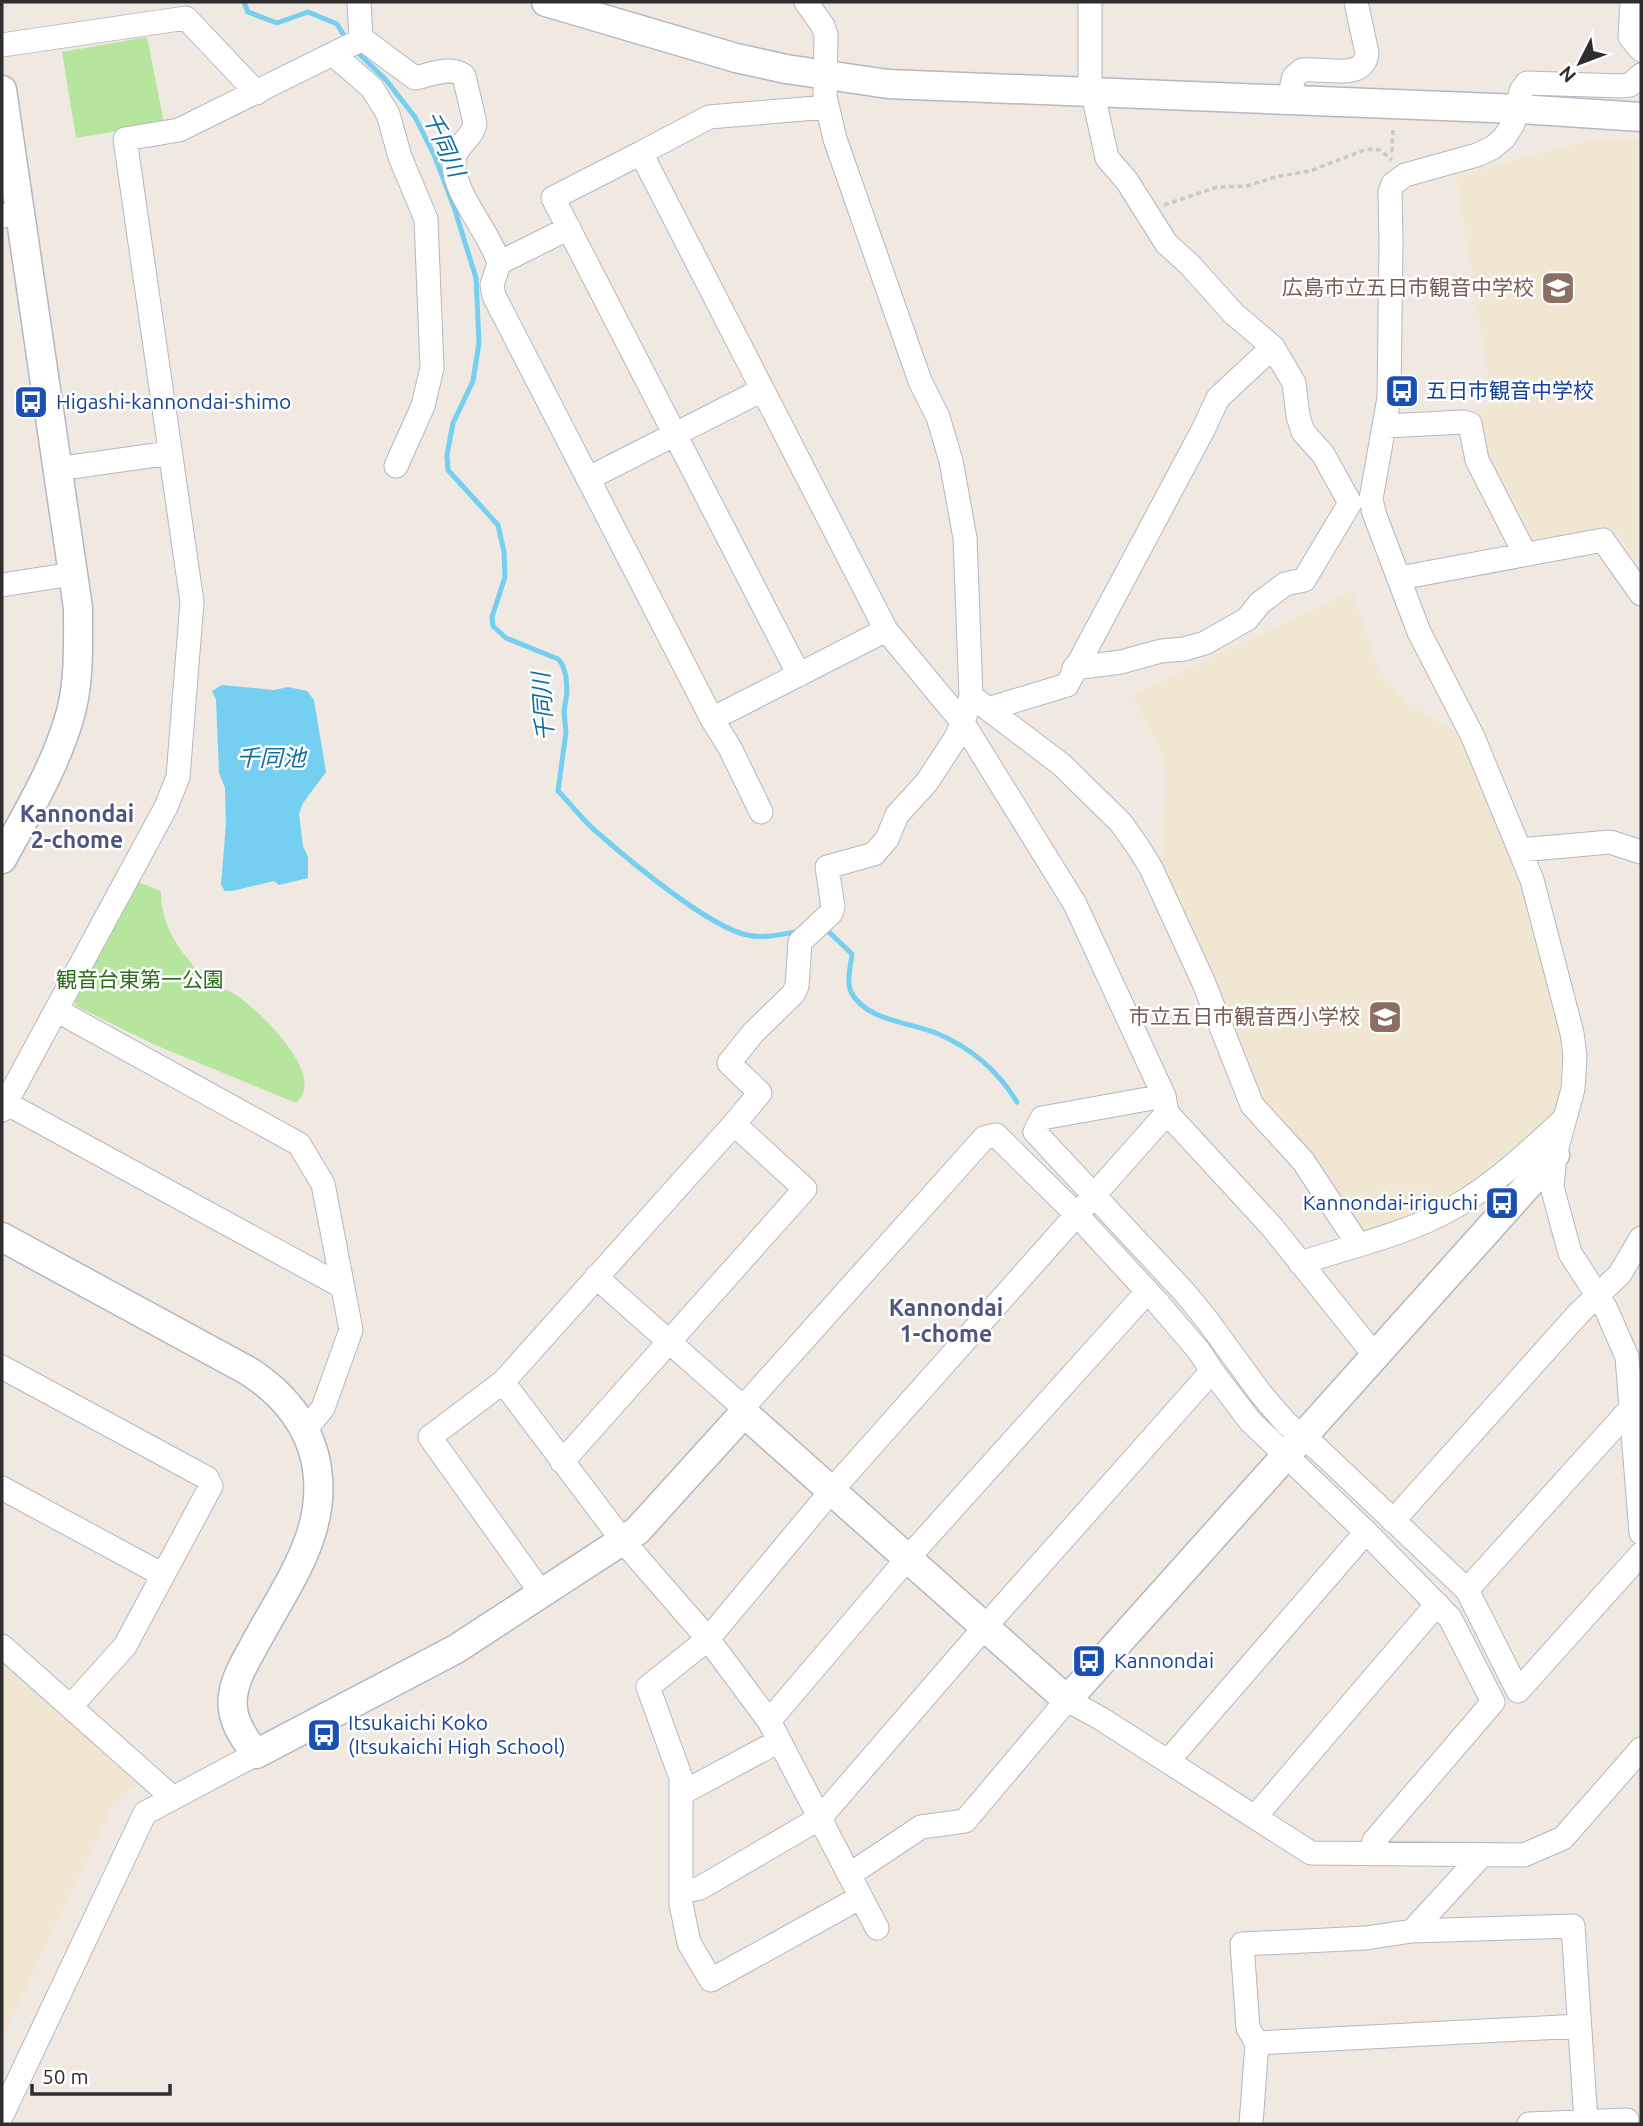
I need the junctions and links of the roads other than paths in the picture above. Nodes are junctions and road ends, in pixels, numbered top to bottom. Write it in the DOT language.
graph roads {
  1 [pos="359,2"];
  2 [pos="546,2"];
  3 [pos="806,2"];
  4 [pos="1090,2"];
  5 [pos="1356,2"];
  6 [pos="1632,2"];
  7 [pos="2,45"];
  8 [pos="348,46"];
  9 [pos="1641,50"];
  10 [pos="1641,75"];
  11 [pos="825,76"];
  12 [pos="257,93"];
  13 [pos="1093,93"];
  14 [pos="1288,100"];
  15 [pos="3,103"];
  16 [pos="827,107"];
  17 [pos="1518,109"];
  18 [pos="1641,117"];
  19 [pos="641,153"];
  20 [pos="11,215"];
  21 [pos="569,228"];
  22 [pos="499,263"];
  23 [pos="1273,347"];
  24 [pos="762,390"];
  25 [pos="1385,426"];
  26 [pos="675,433"];
  27 [pos="170,453"];
  28 [pos="396,466"];
  29 [pos="57,469"];
  30 [pos="589,478"];
  31 [pos="1361,505"];
  32 [pos="1525,554"];
  33 [pos="72,574"];
  34 [pos="1400,578"];
  35 [pos="2,585"];
  36 [pos="1641,593"];
  37 [pos="886,630"];
  38 [pos="1074,668"];
  39 [pos="799,675"];
  40 [pos="979,702"];
  41 [pos="712,719"];
  42 [pos="963,723"];
  43 [pos="761,812"];
  44 [pos="1520,850"];
  45 [pos="1641,852"];
  46 [pos="2,859"];
  47 [pos="56,1010"];
  48 [pos="1166,1105"];
  49 [pos="4,1107"];
  50 [pos="1566,1116"];
  51 [pos="734,1124"];
  52 [pos="1555,1155"];
  53 [pos="1095,1196"];
  54 [pos="1077,1215"];
  55 [pos="2,1237"];
  56 [pos="1641,1238"];
  57 [pos="1358,1244"];
  58 [pos="1300,1263"];
  59 [pos="596,1277"];
  60 [pos="343,1287"];
  61 [pos="1146,1292"];
  62 [pos="1597,1297"];
  63 [pos="669,1341"];
  64 [pos="1376,1357"];
  65 [pos="2,1367"];
  66 [pos="1212,1371"];
  67 [pos="503,1382"];
  68 [pos="1632,1407"];
  69 [pos="744,1413"];
  70 [pos="305,1430"];
  71 [pos="1638,1438"];
  72 [pos="1294,1448"];
  73 [pos="562,1462"];
  74 [pos="2,1488"];
  75 [pos="832,1490"];
  76 [pos="1393,1521"];
  77 [pos="1366,1532"];
  78 [pos="1641,1533"];
  79 [pos="623,1541"];
  80 [pos="1641,1554"];
  81 [pos="908,1559"];
  82 [pos="163,1575"];
  83 [pos="1468,1590"];
  84 [pos="542,1594"];
  85 [pos="1437,1604"];
  86 [pos="984,1628"];
  87 [pos="708,1639"];
  88 [pos="2,1646"];
  89 [pos="1067,1700"];
  90 [pos="71,1706"];
  91 [pos="774,1731"];
  92 [pos="1641,1749"];
  93 [pos="256,1754"];
  94 [pos="1168,1761"];
  95 [pos="682,1793"];
  96 [pos="173,1798"];
  97 [pos="1255,1817"];
  98 [pos="820,1818"];
  99 [pos="1371,1854"];
  100 [pos="1481,1856"];
  101 [pos="849,1875"];
  102 [pos="681,1892"];
  103 [pos="861,1896"];
  104 [pos="877,1928"];
  105 [pos="1412,1931"];
  106 [pos="1579,2026"];
  107 [pos="1256,2043"];
  108 [pos="2,2115"];
  109 [pos="1631,2117"];
  110 [pos="1586,2121"];
  111 [pos="1251,2124"];
  112 [pos="1529,2124"];
  1 -- 8 [label="street"];
  2 -- 11 [label="street"];
  3 -- 11 [label="street"];
  4 -- 13 [label="street"];
  5 -- 14 [label="street"];
  6 -- 9 [label="street"];
  7 -- 12 [label="street"];
  8 -- 12 [label="street"];
  8 -- 22 [label="street"];
  8 -- 28 [label="street"];
  10 -- 17 [label="street"];
  11 -- 13 [label="street"];
  11 -- 16 [label="street"];
  12 -- 27 [label="street"];
  13 -- 14 [label="street"];
  13 -- 23 [label="street"];
  14 -- 17 [label="street"];
  15 -- 20 [label="street"];
  16 -- 19 [label="street"];
  16 -- 40 [label="street"];
  17 -- 18 [label="street"];
  17 -- 25 [label="street"];
  19 -- 21 [label="street"];
  19 -- 24 [label="street"];
  20 -- 29 [label="street"];
  21 -- 22 [label="street"];
  21 -- 26 [label="street"];
  22 -- 30 [label="street"];
  23 -- 31 [label="street"];
  23 -- 38 [label="street"];
  24 -- 26 [label="street"];
  24 -- 37 [label="street"];
  25 -- 31 [label="street"];
  25 -- 32 [label="street"];
  26 -- 30 [label="street"];
  26 -- 39 [label="street"];
  27 -- 29 [label="street"];
  27 -- 47 [label="street"];
  29 -- 33 [label="street"];
  30 -- 41 [label="street"];
  31 -- 34 [label="street"];
  31 -- 38 [label="street"];
  32 -- 34 [label="street"];
  32 -- 36 [label="street"];
  33 -- 35 [label="street"];
  33 -- 46 [label="street"];
  34 -- 44 [label="street"];
  37 -- 39 [label="street"];
  37 -- 42 [label="street"];
  38 -- 40 [label="street"];
  39 -- 41 [label="street"];
  40 -- 42 [label="street"];
  40 -- 57 [label="street"];
  41 -- 43 [label="street"];
  42 -- 48 [label="street"];
  42 -- 51 [label="street"];
  44 -- 45 [label="street"];
  44 -- 50 [label="street"];
  47 -- 49 [label="street"];
  47 -- 60 [label="street"];
  48 -- 53 [label="street"];
  48 -- 53 [label="street"];
  48 -- 58 [label="street"];
  49 -- 60 [label="street"];
  50 -- 52 [label="street"];
  50 -- 57 [label="street"];
  51 -- 59 [label="street"];
  51 -- 63 [label="street"];
  52 -- 62 [label="street"];
  52 -- 64 [label="street"];
  53 -- 54 [label="street"];
  53 -- 72 [label="street"];
  54 -- 61 [label="street"];
  54 -- 69 [label="street"];
  54 -- 75 [label="street"];
  55 -- 70 [label="street"];
  56 -- 62 [label="street"];
  57 -- 58 [label="street"];
  58 -- 64 [label="street"];
  59 -- 63 [label="street"];
  59 -- 67 [label="street"];
  60 -- 70 [label="street"];
  61 -- 66 [label="street"];
  61 -- 81 [label="street"];
  62 -- 68 [label="street"];
  62 -- 76 [label="street"];
  63 -- 69 [label="street"];
  63 -- 73 [label="street"];
  64 -- 72 [label="street"];
  65 -- 82 [label="street"];
  66 -- 72 [label="street"];
  66 -- 86 [label="street"];
  67 -- 73 [label="street"];
  67 -- 84 [label="street"];
  68 -- 71 [label="street"];
  68 -- 83 [label="street"];
  69 -- 75 [label="street"];
  69 -- 79 [label="street"];
  70 -- 93 [label="street"];
  71 -- 78 [label="street"];
  72 -- 76 [label="street"];
  72 -- 77 [label="street"];
  72 -- 89 [label="street"];
  73 -- 79 [label="street"];
  74 -- 82 [label="street"];
  75 -- 81 [label="street"];
  75 -- 87 [label="street"];
  76 -- 83 [label="street"];
  77 -- 85 [label="street"];
  77 -- 94 [label="street"];
  79 -- 84 [label="street"];
  79 -- 87 [label="street"];
  80 -- 83 [label="street"];
  81 -- 86 [label="street"];
  81 -- 91 [label="street"];
  82 -- 90 [label="street"];
  84 -- 93 [label="street"];
  85 -- 97 [label="street"];
  85 -- 99 [label="street"];
  86 -- 89 [label="street"];
  86 -- 98 [label="street"];
  87 -- 91 [label="street"];
  87 -- 95 [label="street"];
  88 -- 90 [label="street"];
  89 -- 94 [label="street"];
  89 -- 101 [label="street"];
  90 -- 96 [label="street"];
  91 -- 95 [label="street"];
  91 -- 98 [label="street"];
  92 -- 100 [label="street"];
  93 -- 96 [label="street"];
  94 -- 97 [label="street"];
  95 -- 102 [label="street"];
  96 -- 108 [label="street"];
  97 -- 99 [label="street"];
  98 -- 101 [label="street"];
  98 -- 102 [label="street"];
  99 -- 100 [label="street"];
  100 -- 105 [label="street"];
  101 -- 103 [label="street"];
  102 -- 103 [label="street"];
  103 -- 104 [label="street"];
  105 -- 106 [label="street"];
  105 -- 107 [label="street"];
  106 -- 107 [label="street"];
  106 -- 110 [label="street"];
  107 -- 111 [label="street"];
  109 -- 110 [label="street"];
  110 -- 112 [label="street"];
}
